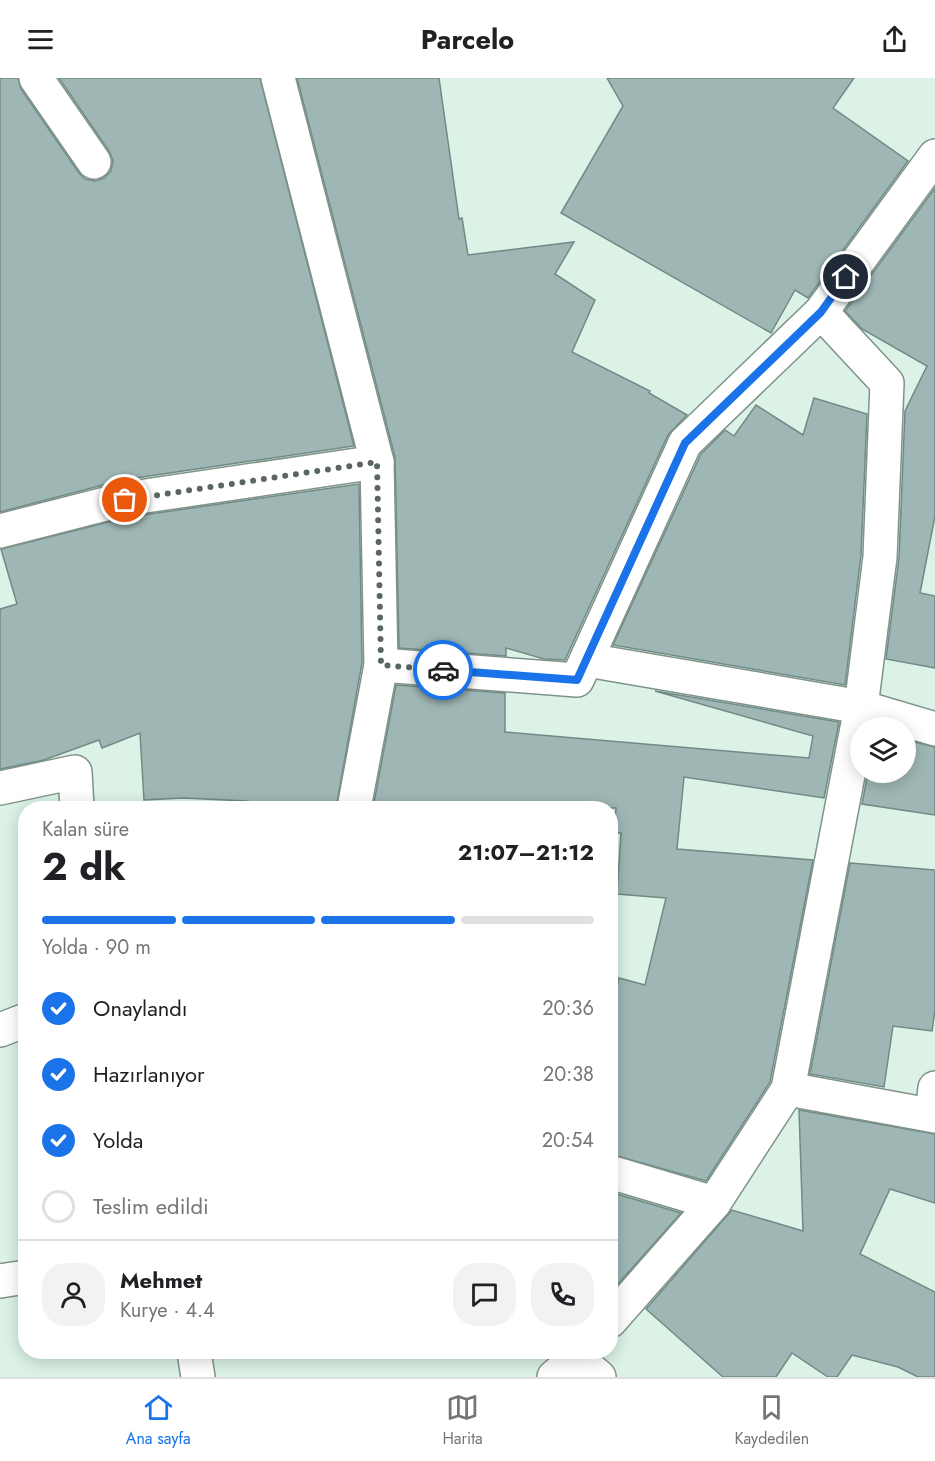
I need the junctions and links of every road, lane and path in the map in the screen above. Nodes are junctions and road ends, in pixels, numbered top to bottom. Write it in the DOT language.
graph roads {
  1 [pos="36,78"];
  2 [pos="278,78"];
  3 [pos="935,156"];
  4 [pos="94,162"];
  5 [pos="821,312"];
  6 [pos="377,462"];
  7 [pos="0,531"];
  8 [pos="587,660"];
  9 [pos="381,665"];
  10 [pos="861,707"];
  11 [pos="935,729"];
  12 [pos="0,788"];
  13 [pos="77,801"];
  14 [pos="355,801"];
  15 [pos="18,1023"];
  16 [pos="0,1030"];
  17 [pos="788,1089"];
  18 [pos="934,1106"];
  19 [pos="618,1174"];
  20 [pos="714,1203"];
  21 [pos="18,1278"];
  22 [pos="0,1281"];
  23 [pos="618,1312"];
  24 [pos="195,1359"];
  25 [pos="198,1377"];
  1 -- 4 [label="street"];
  2 -- 6 [label="street"];
  3 -- 5 [label="street"];
  5 -- 8 [label="street"];
  5 -- 10 [label="street"];
  6 -- 7 [label="street"];
  6 -- 9 [label="street"];
  8 -- 9 [label="street"];
  8 -- 10 [label="street"];
  9 -- 14 [label="street"];
  10 -- 11 [label="street"];
  10 -- 17 [label="street"];
  12 -- 13 [label="street"];
  15 -- 16 [label="street"];
  17 -- 18 [label="street"];
  17 -- 20 [label="street"];
  19 -- 20 [label="street"];
  20 -- 23 [label="street"];
  21 -- 22 [label="street"];
  24 -- 25 [label="street"];
}
